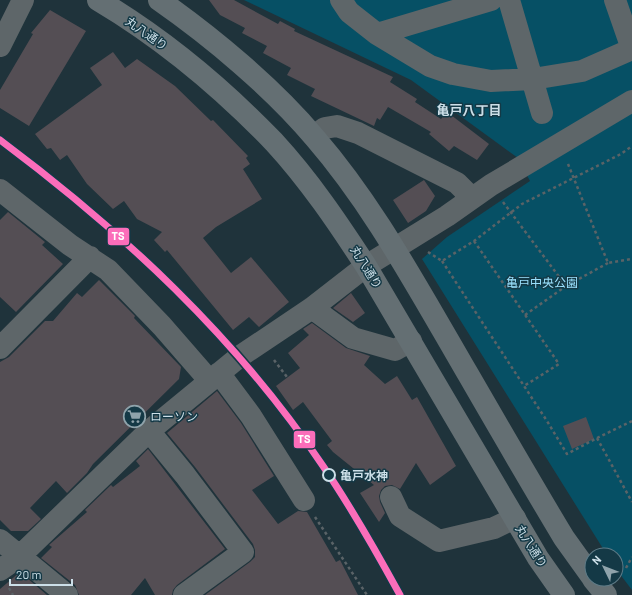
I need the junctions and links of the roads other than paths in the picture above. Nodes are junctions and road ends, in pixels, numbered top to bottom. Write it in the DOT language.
graph roads {
  1 [pos="23,0"];
  2 [pos="98,0"];
  3 [pos="159,0"];
  4 [pos="341,0"];
  5 [pos="491,0"];
  6 [pos="509,0"];
  7 [pos="615,0"];
  8 [pos="377,34"];
  9 [pos="0,46"];
  10 [pos="632,49"];
  11 [pos="533,79"];
  12 [pos="632,101"];
  13 [pos="284,105"];
  14 [pos="542,113"];
  15 [pos="259,128"];
  16 [pos="314,136"];
  17 [pos="0,190"];
  18 [pos="472,198"];
  19 [pos="396,249"];
  20 [pos="90,257"];
  21 [pos="366,266"];
  22 [pos="312,308"];
  23 [pos="411,341"];
  24 [pos="0,348"];
  25 [pos="214,377"];
  26 [pos="149,431"];
  27 [pos="391,497"];
  28 [pos="304,500"];
  29 [pos="515,518"];
  30 [pos="0,540"];
  31 [pos="20,556"];
  32 [pos="584,565"];
  33 [pos="0,570"];
  34 [pos="600,587"];
  35 [pos="67,595"];
  36 [pos="184,595"];
  37 [pos="564,595"];
  38 [pos="606,595"];
  1 -- 9 [label="street"];
  2 -- 15 [label="main road, 丸八通り"];
  3 -- 13 [label="main road"];
  4 -- 8 [label="street"];
  5 -- 8 [label="street"];
  6 -- 11 [label="street"];
  7 -- 10 [label="street"];
  8 -- 11 [label="street"];
  10 -- 11 [label="street"];
  11 -- 14 [label="street"];
  12 -- 18 [label="street"];
  13 -- 15 [label="main road"];
  13 -- 16 [label="main road"];
  15 -- 21 [label="main road, 丸八通り"];
  16 -- 18 [label="street"];
  16 -- 19 [label="main road"];
  17 -- 20 [label="street"];
  18 -- 19 [label="street"];
  19 -- 21 [label="street"];
  19 -- 32 [label="main road"];
  20 -- 24 [label="street"];
  20 -- 25 [label="street"];
  21 -- 22 [label="street"];
  21 -- 23 [label="main road, 丸八通り"];
  22 -- 23 [label="street"];
  22 -- 25 [label="street"];
  23 -- 29 [label="main road, 丸八通り"];
  25 -- 26 [label="street"];
  25 -- 28 [label="street"];
  26 -- 31 [label="street"];
  26 -- 36 [label="street"];
  27 -- 29 [label="street"];
  29 -- 37 [label="main road, 丸八通り"];
  30 -- 31 [label="street"];
  31 -- 33 [label="street"];
  31 -- 35 [label="street"];
  34 -- 38 [label="main road"];
}
